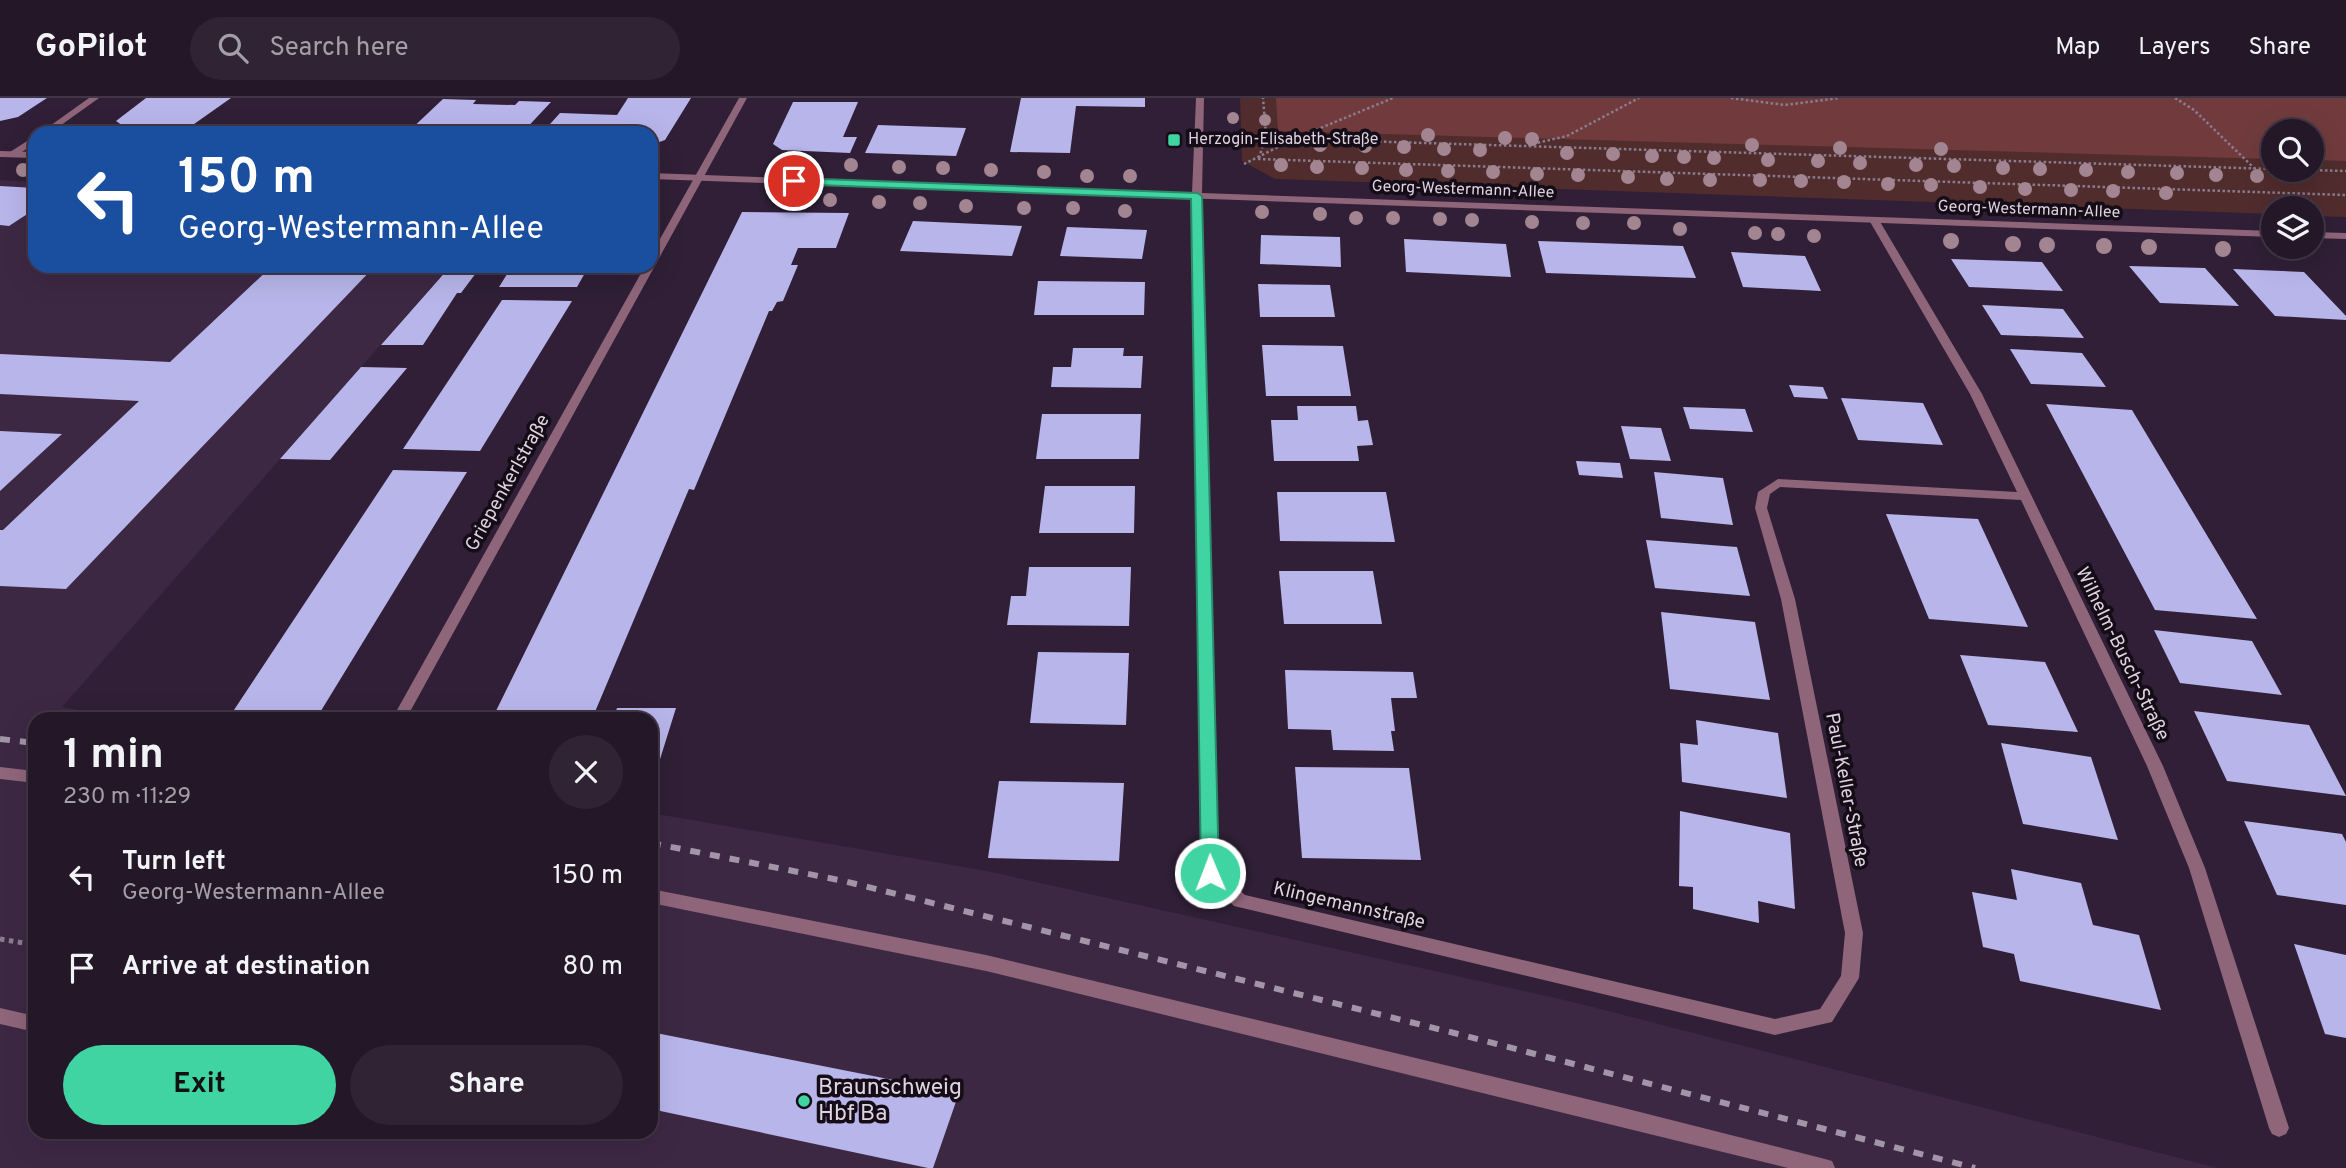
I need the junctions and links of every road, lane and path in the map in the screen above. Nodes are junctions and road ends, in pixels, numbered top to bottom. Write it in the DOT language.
graph roads {
  1 [pos="95,98"];
  2 [pos="743,98"];
  3 [pos="1200,98"];
  4 [pos="1263,98"];
  5 [pos="1393,98"];
  6 [pos="1639,98"];
  7 [pos="1731,98"];
  8 [pos="1839,98"];
  9 [pos="2175,98"];
  10 [pos="54,126"];
  11 [pos="1294,139"];
  12 [pos="28,144"];
  13 [pos="1522,146"];
  14 [pos="0,154"];
  15 [pos="13,154"];
  16 [pos="28,155"];
  17 [pos="1258,159"];
  18 [pos="2254,168"];
  19 [pos="2261,168"];
  20 [pos="2324,170"];
  21 [pos="2346,171"];
  22 [pos="658,176"];
  23 [pos="699,178"];
  24 [pos="2346,195"];
  25 [pos="1197,196"];
  26 [pos="1874,220"];
  27 [pos="2261,234"];
  28 [pos="2324,235"];
  29 [pos="2346,236"];
  30 [pos="658,252"];
  31 [pos="647,273"];
  32 [pos="2024,496"];
  33 [pos="403,712"];
  34 [pos="0,773"];
  35 [pos="28,776"];
  36 [pos="658,897"];
  37 [pos="0,939"];
  38 [pos="28,944"];
  39 [pos="1494,958"];
  40 [pos="0,1016"];
  41 [pos="28,1022"];
  42 [pos="2279,1128"];
  43 [pos="1825,1168"];
  1 -- 10 [label="street"];
  2 -- 23 [label="street, Griepenkerlstraße"];
  3 -- 25 [label="street"];
  4 -- 17 [label="path"];
  5 -- 11 [label="path"];
  6 -- 13 [label="path"];
  7 -- 8 [label="path"];
  9 -- 18 [label="path"];
  11 -- 13 [label="path"];
  11 -- 17 [label="path"];
  12 -- 15 [label="street"];
  13 -- 18 [label="path"];
  14 -- 15 [label="street"];
  15 -- 16 [label="street"];
  17 -- 24 [label="path"];
  18 -- 19 [label="path"];
  20 -- 21 [label="path"];
  22 -- 23 [label="street, Georg-Westermann-Allee"];
  23 -- 25 [label="street, Georg-Westermann-Allee"];
  23 -- 30 [label="street, Griepenkerlstraße"];
  25 -- 26 [label="street, Georg-Westermann-Allee"];
  25 -- 39 [label="street, Klingemannstraße"];
  26 -- 27 [label="street, Georg-Westermann-Allee"];
  26 -- 32 [label="street, Wilhelm-Busch-Straße"];
  28 -- 29 [label="street"];
  31 -- 33 [label="street, Griepenkerlstraße"];
  32 -- 39 [label="street, Paul-Keller-Straße"];
  32 -- 42 [label="street, Wilhelm-Busch-Straße"];
  34 -- 35 [label="street"];
  36 -- 43 [label="street"];
  37 -- 38 [label="path"];
  40 -- 41 [label="street"];
}
